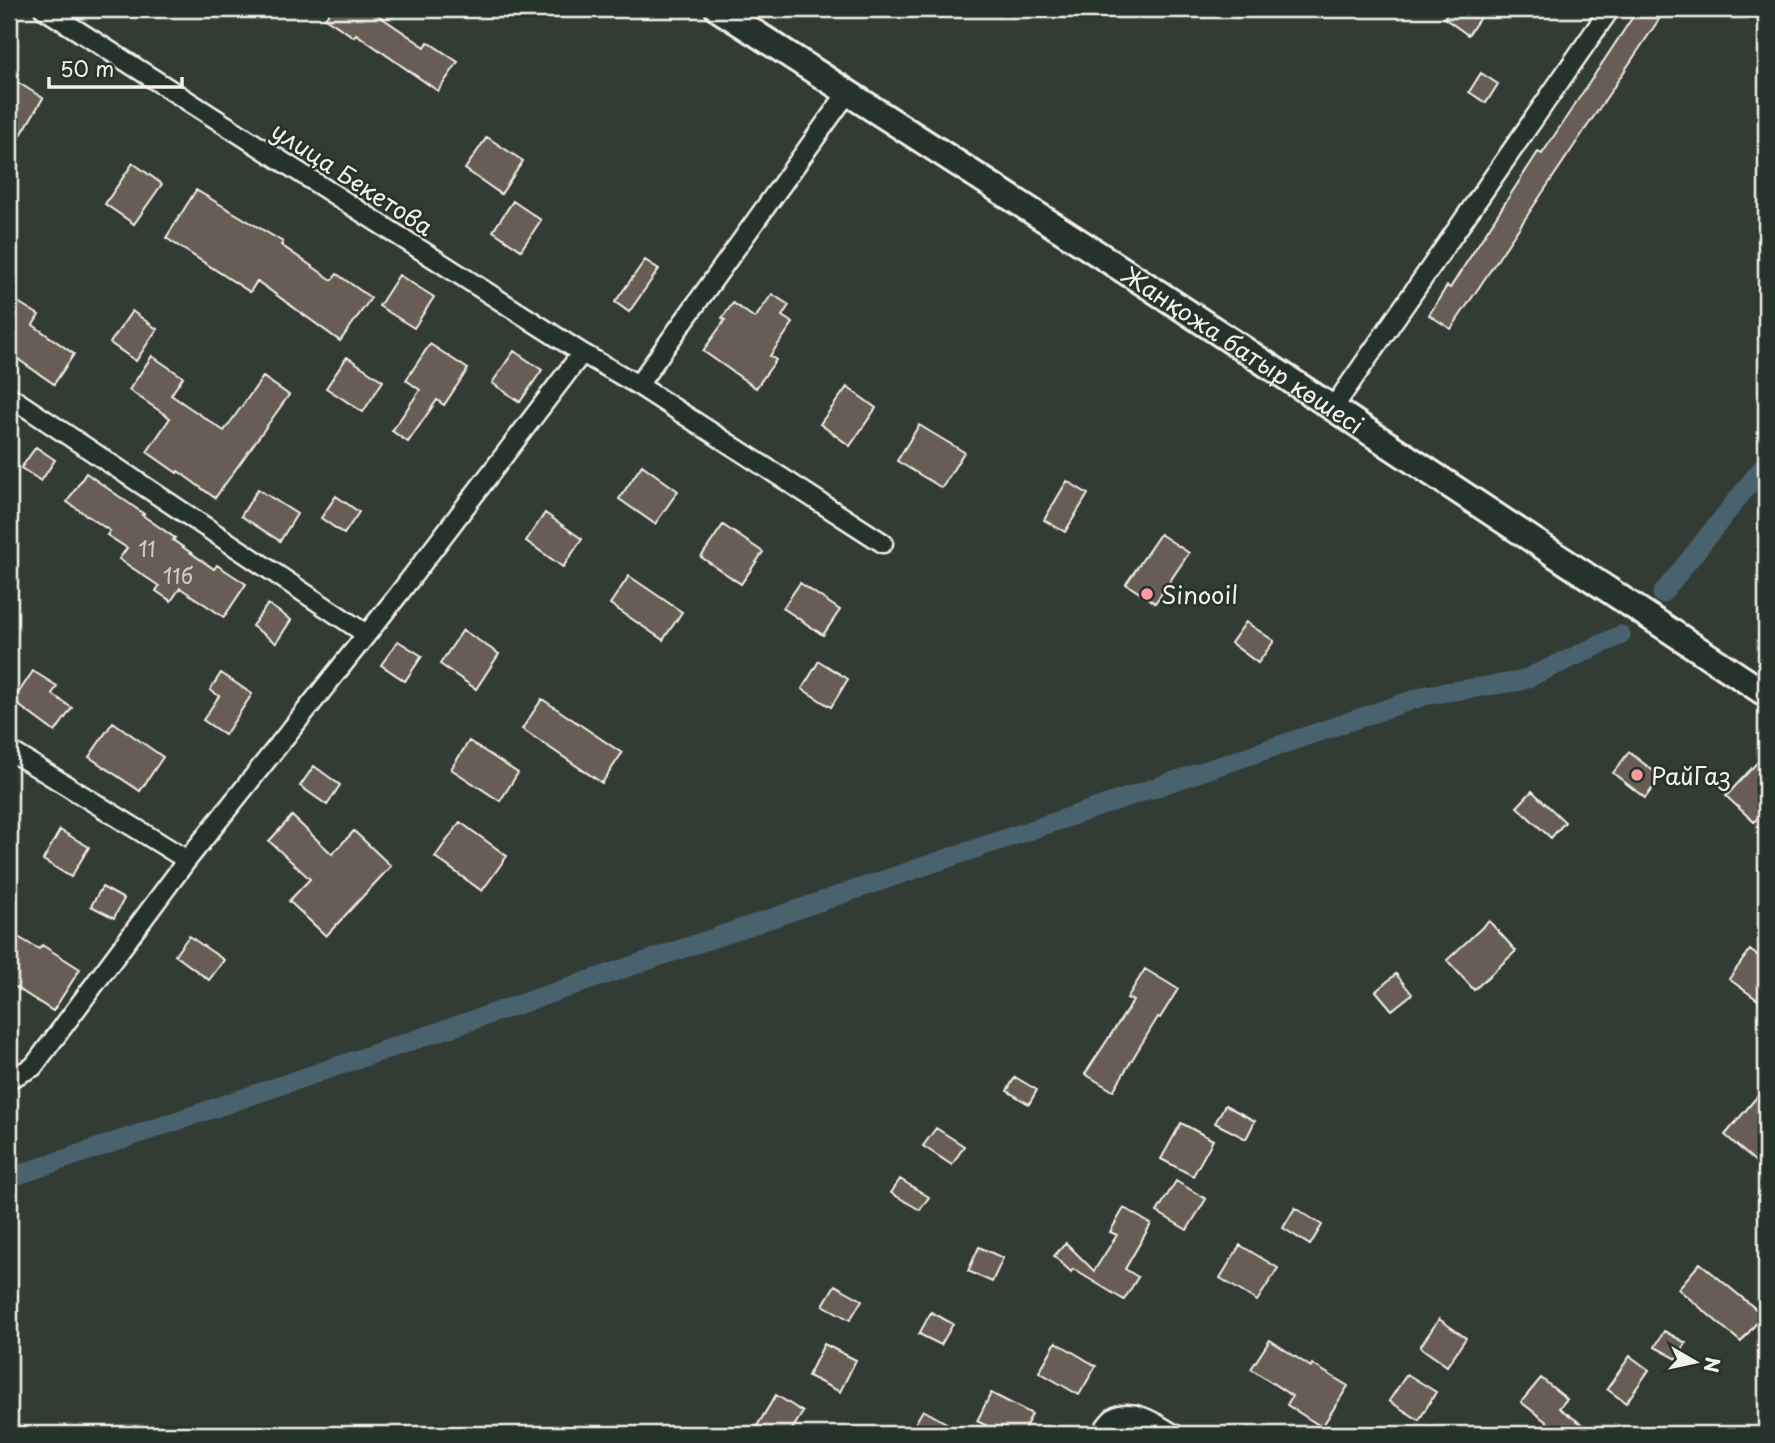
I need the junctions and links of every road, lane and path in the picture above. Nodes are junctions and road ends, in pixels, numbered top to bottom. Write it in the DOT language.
graph roads {
  1 [pos="44,9"];
  2 [pos="718,9"];
  3 [pos="1610,9"];
  4 [pos="848,92"];
  5 [pos="582,354"];
  6 [pos="638,385"];
  7 [pos="9,396"];
  8 [pos="1333,408"];
  9 [pos="883,543"];
  10 [pos="366,634"];
  11 [pos="1766,694"];
  12 [pos="9,750"];
  13 [pos="187,860"];
  14 [pos="9,1079"];
  15 [pos="1100,1434"];
  16 [pos="1174,1434"];
  1 -- 5 [label="street, улица Бекетова"];
  2 -- 4 [label="street, Жанқожа батыр көшесі"];
  3 -- 8 [label="street"];
  4 -- 6 [label="street"];
  4 -- 8 [label="street, Жанқожа батыр көшесі"];
  5 -- 6 [label="street, улица Бекетова"];
  5 -- 10 [label="street"];
  6 -- 9 [label="street, улица Бекетова"];
  7 -- 10 [label="street"];
  8 -- 11 [label="street, Жанқожа батыр көшесі"];
  10 -- 13 [label="street"];
  12 -- 13 [label="street"];
  13 -- 14 [label="street"];
  15 -- 16 [label="street"];
}
